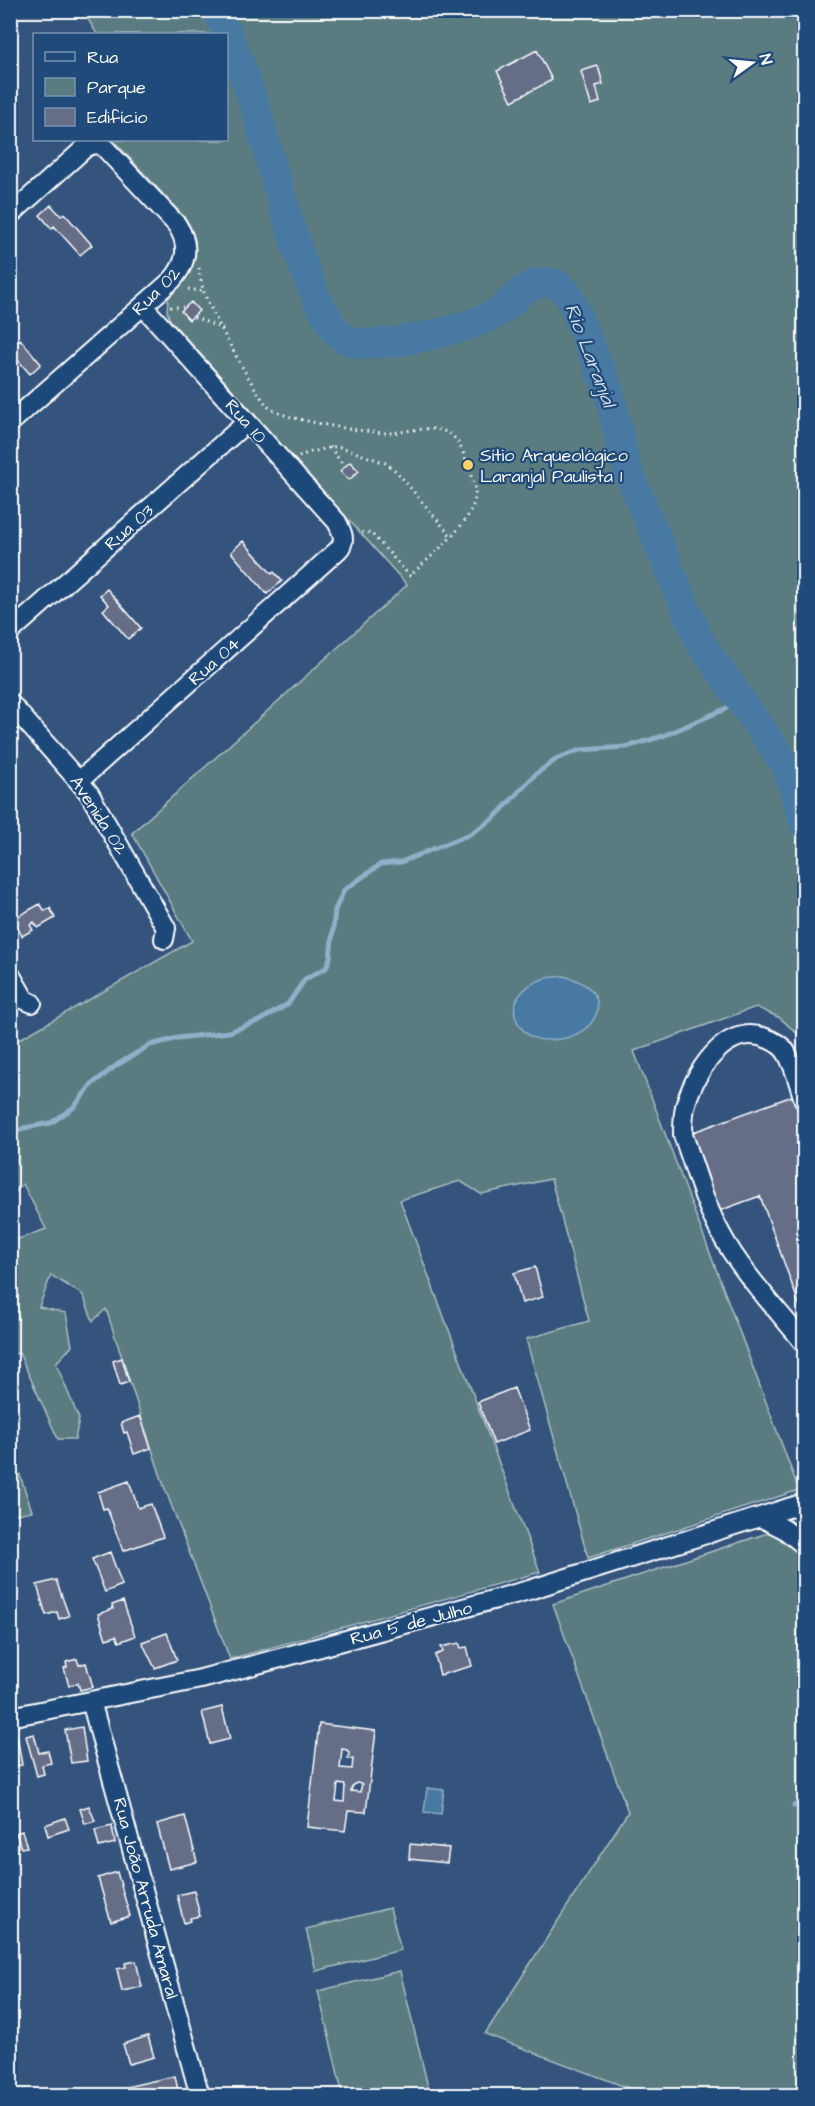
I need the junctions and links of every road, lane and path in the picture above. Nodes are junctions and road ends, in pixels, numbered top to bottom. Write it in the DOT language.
graph roads {
  1 [pos="10,214"];
  2 [pos="198,261"];
  3 [pos="181,289"];
  4 [pos="205,295"];
  5 [pos="143,306"];
  6 [pos="170,307"];
  7 [pos="183,307"];
  8 [pos="194,317"];
  9 [pos="223,329"];
  10 [pos="247,422"];
  11 [pos="10,423"];
  12 [pos="330,447"];
  13 [pos="298,458"];
  14 [pos="344,466"];
  15 [pos="451,536"];
  16 [pos="344,539"];
  17 [pos="10,632"];
  18 [pos="10,704"];
  19 [pos="79,781"];
  20 [pos="164,939"];
  21 [pos="10,974"];
  22 [pos="32,1003"];
  23 [pos="804,1100"];
  24 [pos="804,1344"];
  25 [pos="804,1503"];
  26 [pos="760,1516"];
  27 [pos="804,1545"];
  28 [pos="91,1701"];
  29 [pos="10,1717"];
  30 [pos="200,2096"];
  1 -- 5 [label="street, Rua 02"];
  2 -- 4 [label="path"];
  3 -- 4 [label="path"];
  4 -- 9 [label="path"];
  5 -- 10 [label="street, Rua 10"];
  5 -- 11 [label="street, Rua 02"];
  6 -- 7 [label="path"];
  8 -- 9 [label="path"];
  9 -- 15 [label="path"];
  10 -- 16 [label="street, Rua 10"];
  10 -- 17 [label="street, Rua 03"];
  12 -- 13 [label="path"];
  12 -- 14 [label="path"];
  12 -- 15 [label="path"];
  15 -- 16 [label="path"];
  16 -- 19 [label="street, Rua 04"];
  18 -- 19 [label="street, Avenida 02"];
  19 -- 20 [label="street, Avenida 02"];
  21 -- 22 [label="street"];
  23 -- 24 [label="street"];
  25 -- 26 [label="street, Rua 5 de Julho"];
  26 -- 27 [label="street"];
  26 -- 28 [label="street, Rua 5 de Julho"];
  28 -- 29 [label="street, Rua 5 de Julho"];
  28 -- 30 [label="street, Rua João Arruda Amaral"];
}
